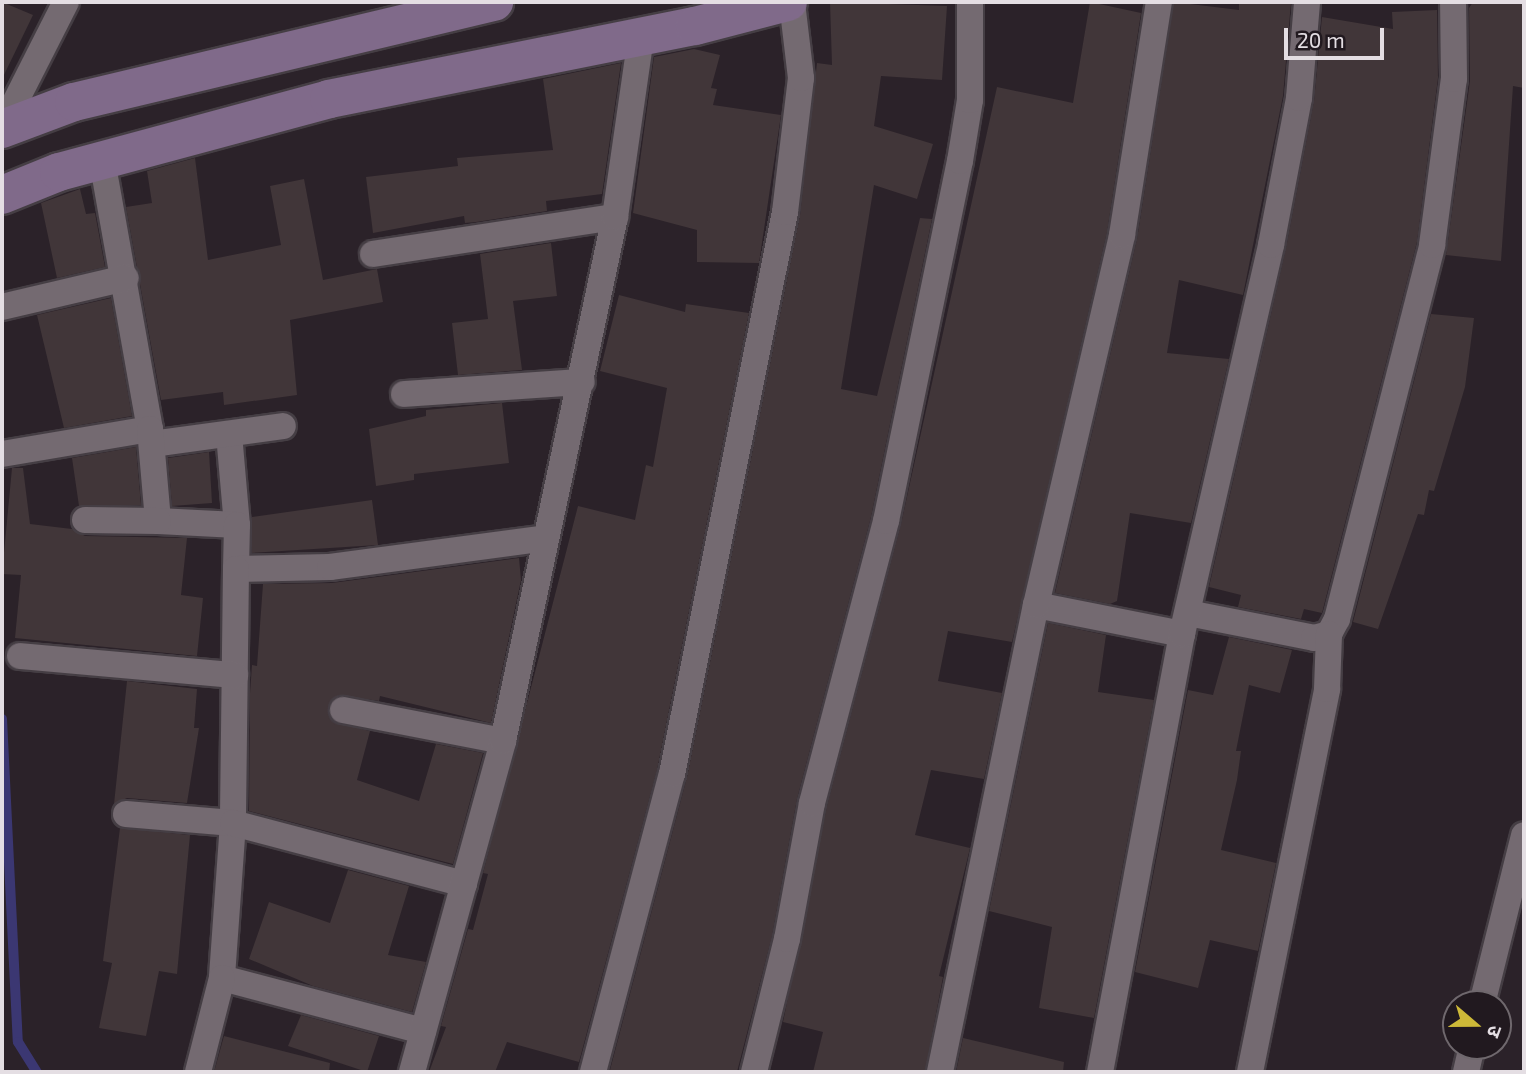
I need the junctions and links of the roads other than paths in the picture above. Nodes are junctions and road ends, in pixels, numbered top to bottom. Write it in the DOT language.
graph roads {
  1 [pos="65,2"];
  2 [pos="494,2"];
  3 [pos="790,2"];
  4 [pos="970,2"];
  5 [pos="1159,2"];
  6 [pos="1307,2"];
  7 [pos="1453,2"];
  8 [pos="641,37"];
  9 [pos="2,128"];
  10 [pos="102,160"];
  11 [pos="2,195"];
  12 [pos="615,216"];
  13 [pos="373,254"];
  14 [pos="127,278"];
  15 [pos="2,307"];
  16 [pos="582,382"];
  17 [pos="404,394"];
  18 [pos="283,426"];
  19 [pos="229,434"];
  20 [pos="151,437"];
  21 [pos="2,454"];
  22 [pos="85,520"];
  23 [pos="158,521"];
  24 [pos="237,525"];
  25 [pos="546,538"];
  26 [pos="236,569"];
  27 [pos="1036,605"];
  28 [pos="1185,624"];
  29 [pos="1329,634"];
  30 [pos="20,656"];
  31 [pos="235,675"];
  32 [pos="343,710"];
  33 [pos="503,741"];
  34 [pos="126,814"];
  35 [pos="233,823"];
  36 [pos="1524,835"];
  37 [pos="464,884"];
  38 [pos="222,978"];
  39 [pos="1485,990"];
  40 [pos="423,1031"];
  41 [pos="198,1072"];
  42 [pos="412,1072"];
  43 [pos="593,1072"];
  44 [pos="754,1072"];
  45 [pos="940,1072"];
  46 [pos="1100,1072"];
  47 [pos="1250,1072"];
  1 -- 9 [label="street"];
  2 -- 9 [label="main road"];
  3 -- 8 [label="main road"];
  3 -- 43 [label="street"];
  4 -- 44 [label="street"];
  5 -- 27 [label="street"];
  6 -- 28 [label="street"];
  7 -- 29 [label="street"];
  8 -- 10 [label="main road"];
  8 -- 12 [label="street"];
  10 -- 11 [label="main road"];
  10 -- 14 [label="street"];
  12 -- 13 [label="street"];
  12 -- 16 [label="street"];
  14 -- 15 [label="street"];
  14 -- 20 [label="street"];
  16 -- 17 [label="street"];
  16 -- 25 [label="street"];
  18 -- 19 [label="street"];
  19 -- 20 [label="street"];
  19 -- 24 [label="street"];
  20 -- 21 [label="street"];
  20 -- 23 [label="street"];
  22 -- 23 [label="street"];
  23 -- 24 [label="street"];
  24 -- 26 [label="street"];
  25 -- 26 [label="street"];
  25 -- 33 [label="street"];
  26 -- 31 [label="street"];
  27 -- 28 [label="street"];
  27 -- 45 [label="street"];
  28 -- 29 [label="street"];
  28 -- 46 [label="street"];
  29 -- 47 [label="street"];
  30 -- 31 [label="street"];
  31 -- 35 [label="street"];
  32 -- 33 [label="street"];
  33 -- 37 [label="street"];
  34 -- 35 [label="street"];
  35 -- 37 [label="street"];
  35 -- 38 [label="street"];
  36 -- 39 [label="street"];
  37 -- 40 [label="street"];
  38 -- 40 [label="street"];
  38 -- 41 [label="street"];
  40 -- 42 [label="street"];
}
